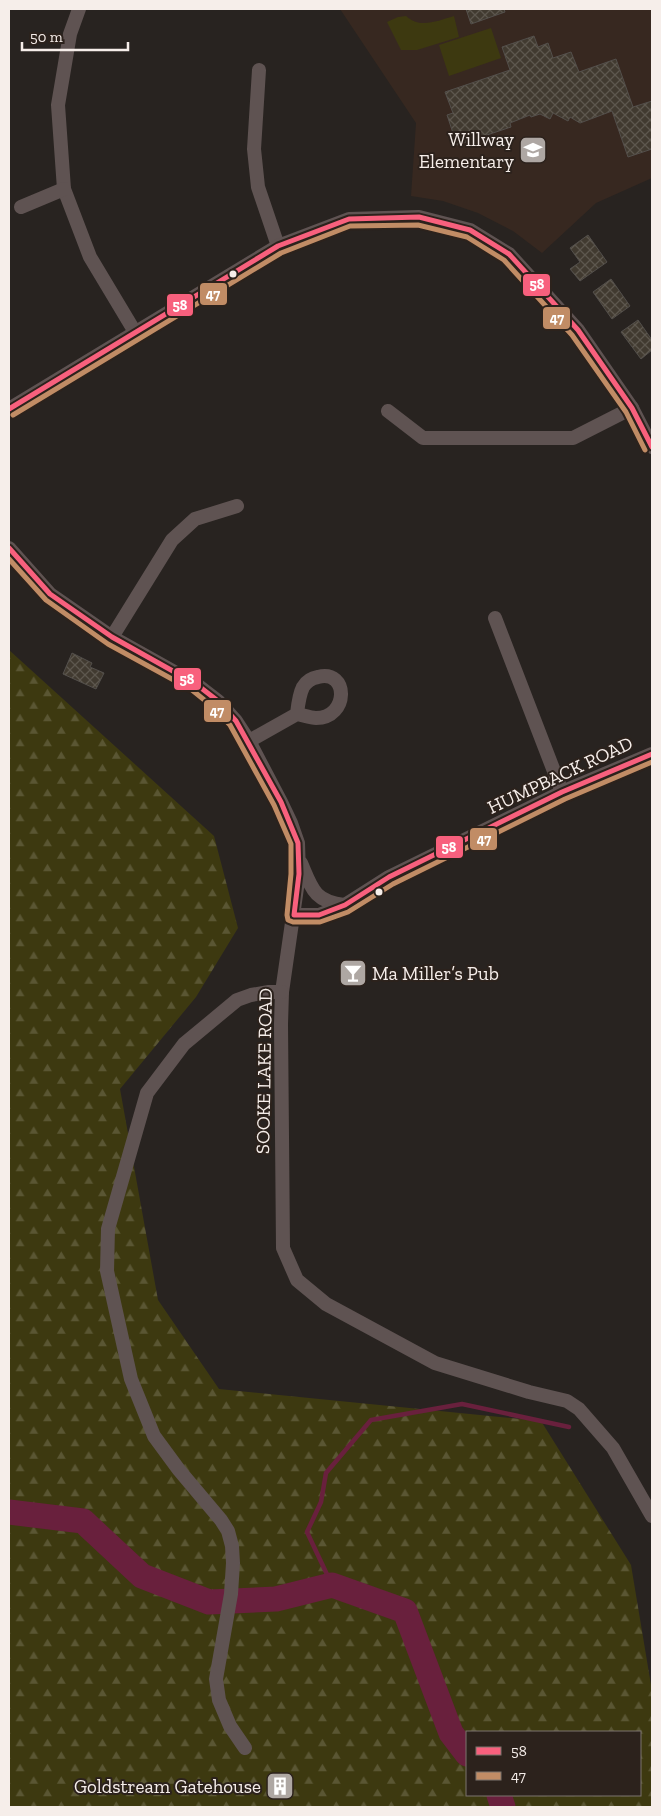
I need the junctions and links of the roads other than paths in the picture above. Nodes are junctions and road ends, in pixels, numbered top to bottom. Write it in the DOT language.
graph roads {
  1 [pos="79,9"];
  2 [pos="259,70"];
  3 [pos="64,189"];
  4 [pos="21,206"];
  5 [pos="278,246"];
  6 [pos="135,332"];
  7 [pos="632,408"];
  8 [pos="9,409"];
  9 [pos="388,411"];
  10 [pos="652,447"];
  11 [pos="237,506"];
  12 [pos="9,548"];
  13 [pos="495,618"];
  14 [pos="112,637"];
  15 [pos="297,714"];
  16 [pos="249,741"];
  17 [pos="652,754"];
  18 [pos="562,792"];
  19 [pos="300,860"];
  20 [pos="345,905"];
  21 [pos="294,915"];
  22 [pos="282,992"];
  23 [pos="652,1516"];
  24 [pos="245,1748"];
  1 -- 3 [label="street"];
  2 -- 5 [label="street"];
  3 -- 4 [label="street"];
  3 -- 6 [label="street"];
  5 -- 6 [label="street"];
  5 -- 7 [label="street"];
  6 -- 8 [label="street"];
  7 -- 9 [label="street"];
  7 -- 10 [label="street"];
  11 -- 14 [label="street"];
  12 -- 14 [label="street, SOOKE LAKE ROAD"];
  13 -- 18 [label="street"];
  14 -- 16 [label="street, SOOKE LAKE ROAD"];
  15 -- 16 [label="street"];
  16 -- 19 [label="street, SOOKE LAKE ROAD"];
  17 -- 18 [label="street, HUMPBACK ROAD"];
  18 -- 20 [label="street, HUMPBACK ROAD"];
  19 -- 20 [label="street"];
  19 -- 21 [label="street, SOOKE LAKE ROAD"];
  20 -- 21 [label="street, HUMPBACK ROAD"];
  21 -- 22 [label="street, SOOKE LAKE ROAD"];
  22 -- 23 [label="street, SOOKE LAKE ROAD"];
  22 -- 24 [label="street"];
}
